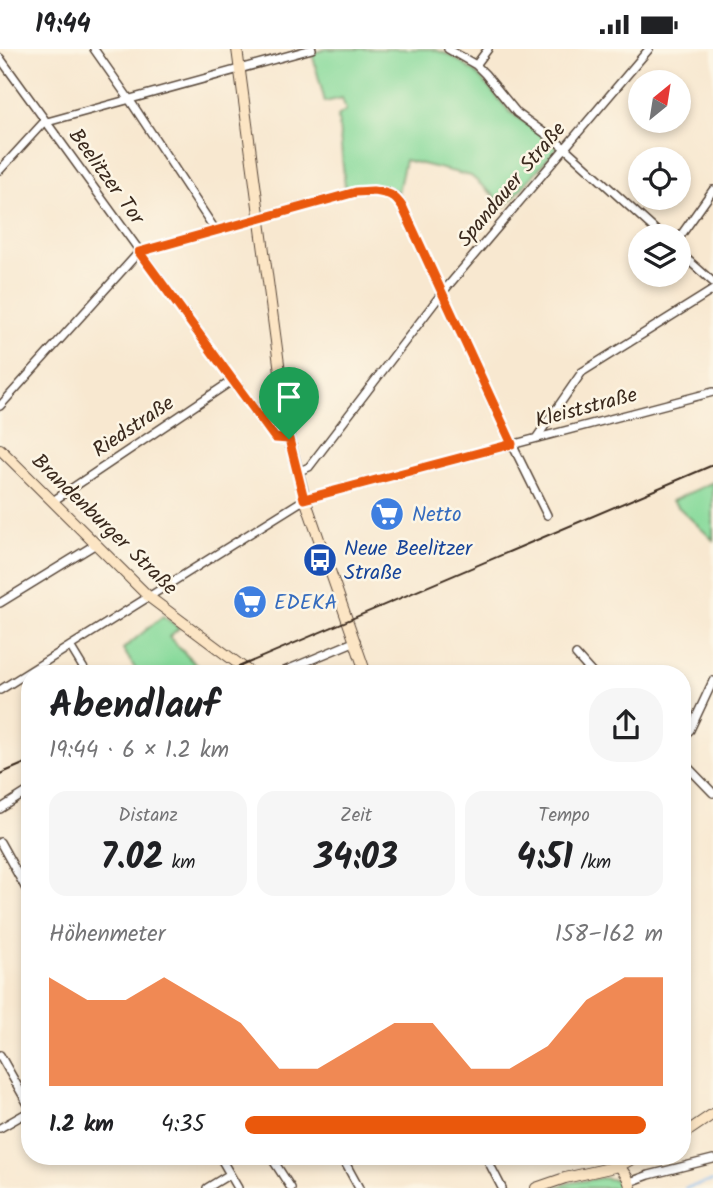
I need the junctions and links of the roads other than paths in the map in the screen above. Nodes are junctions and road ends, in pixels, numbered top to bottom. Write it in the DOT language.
graph roads {
  1 [pos="94,49"];
  2 [pos="237,49"];
  3 [pos="312,49"];
  4 [pos="449,49"];
  5 [pos="488,49"];
  6 [pos="649,49"];
  7 [pos="0,58"];
  8 [pos="476,65"];
  9 [pos="240,69"];
  10 [pos="129,99"];
  11 [pos="47,122"];
  12 [pos="565,148"];
  13 [pos="0,170"];
  14 [pos="713,190"];
  15 [pos="260,218"];
  16 [pos="649,224"];
  17 [pos="689,224"];
  18 [pos="216,231"];
  19 [pos="139,252"];
  20 [pos="691,263"];
  21 [pos="713,282"];
  22 [pos="713,290"];
  23 [pos="442,293"];
  24 [pos="233,380"];
  25 [pos="713,392"];
  26 [pos="0,406"];
  27 [pos="537,437"];
  28 [pos="289,439"];
  29 [pos="512,444"];
  30 [pos="0,449"];
  31 [pos="297,472"];
  32 [pos="304,499"];
  33 [pos="52,501"];
  34 [pos="547,515"];
  35 [pos="96,544"];
  36 [pos="149,597"];
  37 [pos="0,603"];
  38 [pos="356,642"];
  39 [pos="70,646"];
  40 [pos="576,655"];
  41 [pos="40,665"];
  42 [pos="82,665"];
  43 [pos="240,665"];
  44 [pos="299,665"];
  45 [pos="363,665"];
  46 [pos="585,665"];
  47 [pos="21,677"];
  48 [pos="713,681"];
  49 [pos="0,690"];
  50 [pos="691,728"];
  51 [pos="691,770"];
  52 [pos="713,793"];
  53 [pos="21,796"];
  54 [pos="0,809"];
  55 [pos="0,842"];
  56 [pos="21,880"];
  57 [pos="0,1055"];
  58 [pos="21,1093"];
  59 [pos="713,1114"];
  60 [pos="21,1115"];
  61 [pos="0,1128"];
  62 [pos="691,1129"];
  63 [pos="713,1159"];
  64 [pos="691,1164"];
  65 [pos="225,1165"];
  66 [pos="276,1165"];
  67 [pos="346,1165"];
  68 [pos="490,1165"];
  69 [pos="689,1165"];
  70 [pos="619,1166"];
  71 [pos="230,1174"];
  72 [pos="630,1185"];
  73 [pos="207,1188"];
  74 [pos="238,1188"];
  75 [pos="290,1188"];
  76 [pos="359,1188"];
  77 [pos="502,1188"];
  78 [pos="536,1188"];
  1 -- 10 [label="street"];
  2 -- 9 [label="main road"];
  3 -- 9 [label="street"];
  4 -- 8 [label="street"];
  5 -- 8 [label="street"];
  6 -- 12 [label="street, Spandauer Straße"];
  7 -- 11 [label="street, Beelitzer Tor"];
  8 -- 12 [label="street"];
  9 -- 10 [label="street"];
  9 -- 15 [label="main road"];
  10 -- 11 [label="street"];
  10 -- 18 [label="street"];
  11 -- 13 [label="street"];
  11 -- 19 [label="street, Beelitzer Tor"];
  12 -- 16 [label="street"];
  12 -- 23 [label="street, Spandauer Straße"];
  14 -- 17 [label="street"];
  15 -- 18 [label="street"];
  15 -- 23 [label="street"];
  15 -- 28 [label="main road"];
  18 -- 19 [label="street"];
  19 -- 24 [label="street, Beelitzer Tor"];
  19 -- 26 [label="street"];
  20 -- 21 [label="street"];
  22 -- 27 [label="street"];
  23 -- 29 [label="street"];
  23 -- 31 [label="street, Spandauer Straße"];
  24 -- 28 [label="street, Beelitzer Tor"];
  24 -- 33 [label="street, Riedstraße"];
  25 -- 27 [label="street, Kleiststraße"];
  27 -- 29 [label="street, Kleiststraße"];
  28 -- 31 [label="main road"];
  29 -- 32 [label="street, Kleiststraße"];
  29 -- 34 [label="street"];
  30 -- 33 [label="main road, Brandenburger Straße"];
  31 -- 32 [label="main road"];
  32 -- 36 [label="street, Kleiststraße"];
  32 -- 38 [label="main road"];
  33 -- 35 [label="main road, Brandenburger Straße"];
  35 -- 36 [label="main road, Brandenburger Straße"];
  35 -- 37 [label="street"];
  36 -- 39 [label="street, Kleiststraße"];
  36 -- 43 [label="main road, Brandenburger Straße"];
  38 -- 44 [label="street"];
  38 -- 45 [label="main road"];
  39 -- 41 [label="street, Kleiststraße"];
  39 -- 42 [label="street"];
  40 -- 46 [label="street"];
  47 -- 49 [label="street, Kleiststraße"];
  48 -- 50 [label="street"];
  51 -- 52 [label="street"];
  53 -- 54 [label="street"];
  55 -- 56 [label="street"];
  57 -- 58 [label="street"];
  59 -- 62 [label="main road"];
  60 -- 61 [label="street"];
  63 -- 64 [label="street"];
  65 -- 71 [label="street"];
  66 -- 75 [label="street"];
  67 -- 76 [label="street"];
  68 -- 77 [label="street"];
  69 -- 72 [label="street"];
  70 -- 72 [label="main road"];
  70 -- 78 [label="main road"];
  71 -- 73 [label="street"];
  71 -- 74 [label="street"];
}
